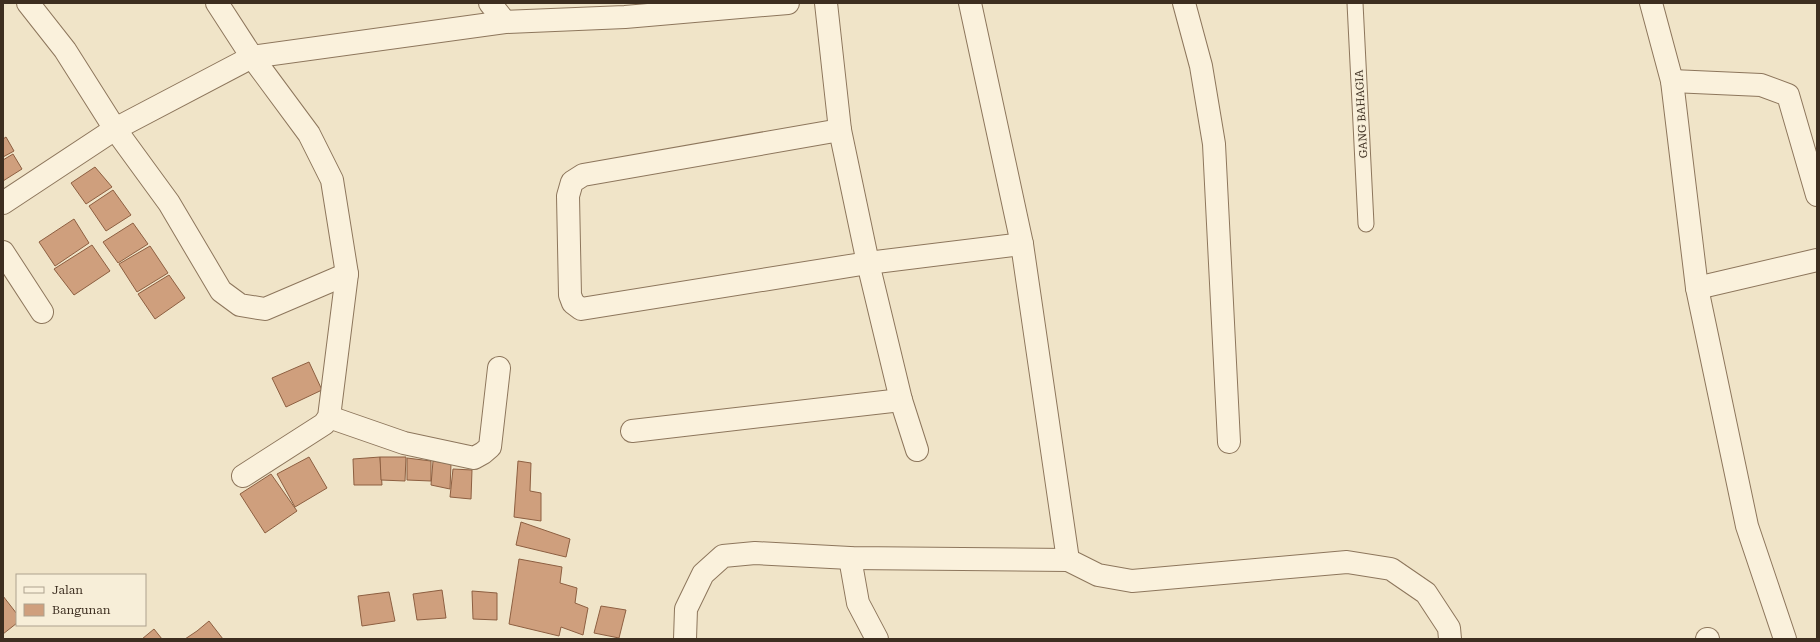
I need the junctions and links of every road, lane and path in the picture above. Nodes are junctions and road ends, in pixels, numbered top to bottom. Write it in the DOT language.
graph roads {
  1 [pos="28,3"];
  2 [pos="217,3"];
  3 [pos="490,3"];
  4 [pos="788,3"];
  5 [pos="826,3"];
  6 [pos="970,3"];
  7 [pos="1184,3"];
  8 [pos="1355,3"];
  9 [pos="1651,3"];
  10 [pos="624,10"];
  11 [pos="505,22"];
  12 [pos="252,57"];
  13 [pos="1672,81"];
  14 [pos="115,129"];
  15 [pos="840,130"];
  16 [pos="1817,195"];
  17 [pos="3,203"];
  18 [pos="1366,224"];
  19 [pos="1022,244"];
  20 [pos="3,252"];
  21 [pos="1817,260"];
  22 [pos="868,264"];
  23 [pos="347,274"];
  24 [pos="1697,288"];
  25 [pos="42,312"];
  26 [pos="499,368"];
  27 [pos="901,400"];
  28 [pos="329,417"];
  29 [pos="632,431"];
  30 [pos="1229,442"];
  31 [pos="917,450"];
  32 [pos="244,476"];
  33 [pos="850,558"];
  34 [pos="1068,560"];
  35 [pos="685,639"];
  36 [pos="877,639"];
  37 [pos="1450,639"];
  38 [pos="1785,639"];
  1 -- 14 [label="street"];
  2 -- 12 [label="street"];
  3 -- 11 [label="street"];
  4 -- 10 [label="street"];
  5 -- 15 [label="street"];
  6 -- 19 [label="street"];
  7 -- 30 [label="street"];
  8 -- 18 [label="lane, GANG BAHAGIA"];
  9 -- 13 [label="street"];
  10 -- 11 [label="street"];
  11 -- 12 [label="street"];
  12 -- 14 [label="street"];
  12 -- 23 [label="street"];
  13 -- 16 [label="street"];
  13 -- 24 [label="street"];
  14 -- 17 [label="street"];
  14 -- 23 [label="street"];
  15 -- 22 [label="street"];
  15 -- 22 [label="street"];
  19 -- 22 [label="street"];
  19 -- 34 [label="street"];
  20 -- 25 [label="street"];
  21 -- 24 [label="street"];
  22 -- 27 [label="street"];
  23 -- 28 [label="street"];
  24 -- 38 [label="street"];
  26 -- 28 [label="street"];
  27 -- 29 [label="street"];
  27 -- 31 [label="street"];
  28 -- 32 [label="street"];
  33 -- 34 [label="street"];
  33 -- 35 [label="street"];
  33 -- 36 [label="street"];
  34 -- 37 [label="street"];
}
